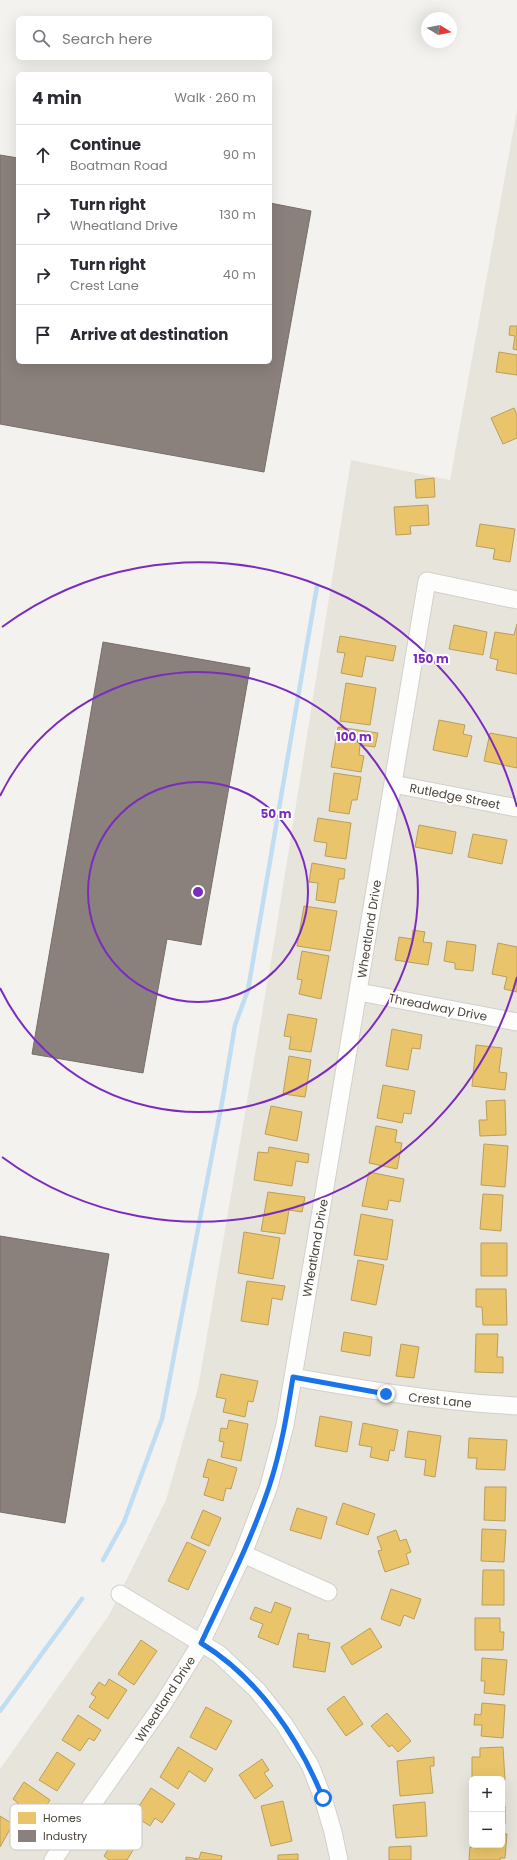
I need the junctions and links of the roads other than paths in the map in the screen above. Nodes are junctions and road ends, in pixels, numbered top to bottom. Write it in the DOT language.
graph roads {
  1 [pos="517,600"];
  2 [pos="393,784"];
  3 [pos="517,808"];
  4 [pos="359,992"];
  5 [pos="517,1022"];
  6 [pos="293,1377"];
  7 [pos="517,1406"];
  8 [pos="243,1554"];
  9 [pos="328,1592"];
  10 [pos="120,1594"];
  11 [pos="201,1643"];
  12 [pos="92,1804"];
  13 [pos="60,1850"];
  14 [pos="53,1860"];
  15 [pos="339,1860"];
  1 -- 2 [label="street, Wheatland Drive"];
  2 -- 3 [label="street, Rutledge Street"];
  2 -- 4 [label="street, Wheatland Drive"];
  4 -- 5 [label="street, Threadway Drive"];
  4 -- 6 [label="street, Wheatland Drive"];
  6 -- 7 [label="street, Crest Lane"];
  6 -- 8 [label="street, Wheatland Drive"];
  8 -- 9 [label="street"];
  8 -- 11 [label="street, Wheatland Drive"];
  10 -- 11 [label="street"];
  11 -- 12 [label="street, Wheatland Drive"];
  11 -- 15 [label="street"];
  13 -- 14 [label="street, Wheatland Drive"];
}
